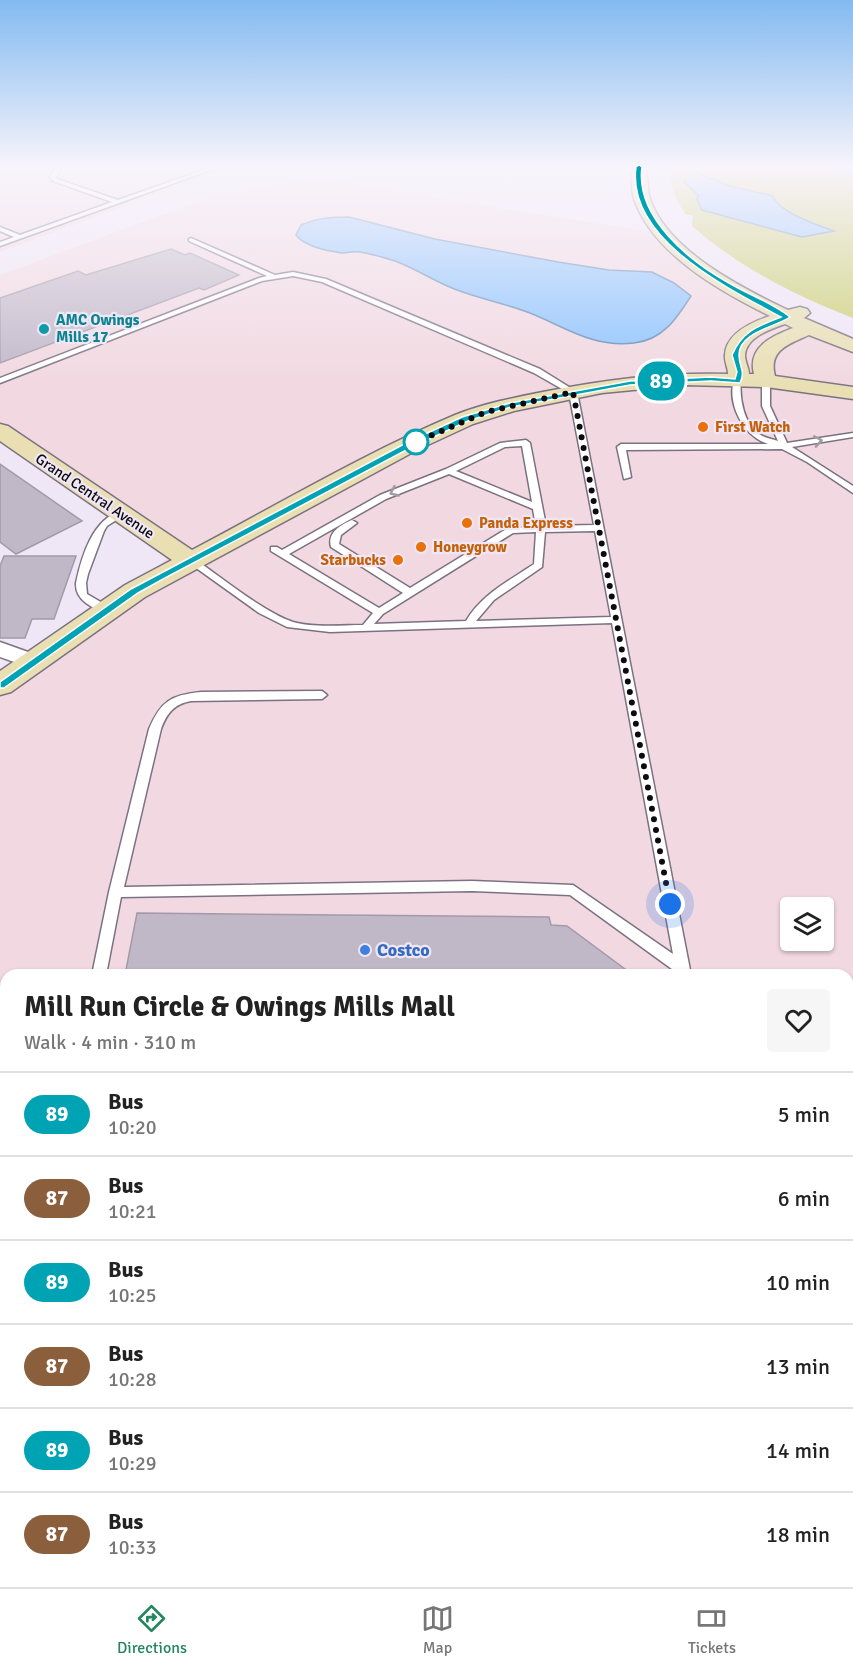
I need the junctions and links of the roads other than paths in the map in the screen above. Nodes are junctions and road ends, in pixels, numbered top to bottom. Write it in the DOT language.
graph roads {
  1 [pos="193,241"];
  2 [pos="671,241"];
  3 [pos="710,252"];
  4 [pos="273,276"];
  5 [pos="787,317"];
  6 [pos="808,319"];
  7 [pos="853,329"];
  8 [pos="853,346"];
  9 [pos="764,352"];
  10 [pos="735,355"];
  11 [pos="675,380"];
  12 [pos="0,381"];
  13 [pos="738,381"];
  14 [pos="766,381"];
  15 [pos="820,387"];
  16 [pos="573,392"];
  17 [pos="853,393"];
  18 [pos="0,431"];
  19 [pos="853,435"];
  20 [pos="784,446"];
  21 [pos="449,471"];
  22 [pos="627,477"];
  23 [pos="853,490"];
  24 [pos="377,501"];
  25 [pos="538,508"];
  26 [pos="121,513"];
  27 [pos="541,527"];
  28 [pos="599,528"];
  29 [pos="190,560"];
  30 [pos="409,592"];
  31 [pos="107,610"];
  32 [pos="379,612"];
  33 [pos="616,620"];
  34 [pos="469,625"];
  35 [pos="366,628"];
  36 [pos="0,649"];
  37 [pos="34,662"];
  38 [pos="3,679"];
  39 [pos="322,695"];
  40 [pos="116,892"];
  41 [pos="100,969"];
  42 [pos="680,969"];
  43 [pos="683,969"];
  1 -- 4 [label="lane"];
  2 -- 5 [label="street"];
  3 -- 6 [label="street"];
  4 -- 12 [label="lane"];
  4 -- 16 [label="lane"];
  5 -- 6 [label="street"];
  5 -- 10 [label="street"];
  6 -- 7 [label="street"];
  6 -- 8 [label="street"];
  6 -- 9 [label="street"];
  9 -- 14 [label="street"];
  9 -- 15 [label="street"];
  10 -- 11 [label="street"];
  10 -- 13 [label="street"];
  11 -- 13 [label="street"];
  11 -- 16 [label="street"];
  13 -- 14 [label="street"];
  13 -- 20 [label="lane"];
  14 -- 15 [label="street"];
  14 -- 20 [label="lane"];
  15 -- 17 [label="street"];
  16 -- 28 [label="lane"];
  16 -- 29 [label="street"];
  18 -- 26 [label="street, Grand Central Avenue"];
  20 -- 19 [label="lane, one-way"];
  20 -- 22 [label="lane"];
  20 -- 23 [label="lane"];
  21 -- 24 [label="lane, one-way"];
  21 -- 25 [label="lane"];
  21 -- 25 [label="lane"];
  24 -- 30 [label="lane"];
  24 -- 32 [label="lane"];
  25 -- 27 [label="lane"];
  26 -- 29 [label="street, Grand Central Avenue"];
  26 -- 31 [label="lane"];
  27 -- 28 [label="lane"];
  27 -- 30 [label="lane"];
  27 -- 34 [label="lane"];
  28 -- 33 [label="lane"];
  29 -- 31 [label="street"];
  29 -- 35 [label="lane"];
  30 -- 32 [label="lane"];
  31 -- 37 [label="street"];
  32 -- 35 [label="lane"];
  33 -- 34 [label="lane"];
  33 -- 43 [label="lane"];
  34 -- 35 [label="lane"];
  36 -- 37 [label="street"];
  37 -- 38 [label="street"];
  39 -- 40 [label="lane"];
  40 -- 41 [label="lane"];
  40 -- 42 [label="lane"];
}
